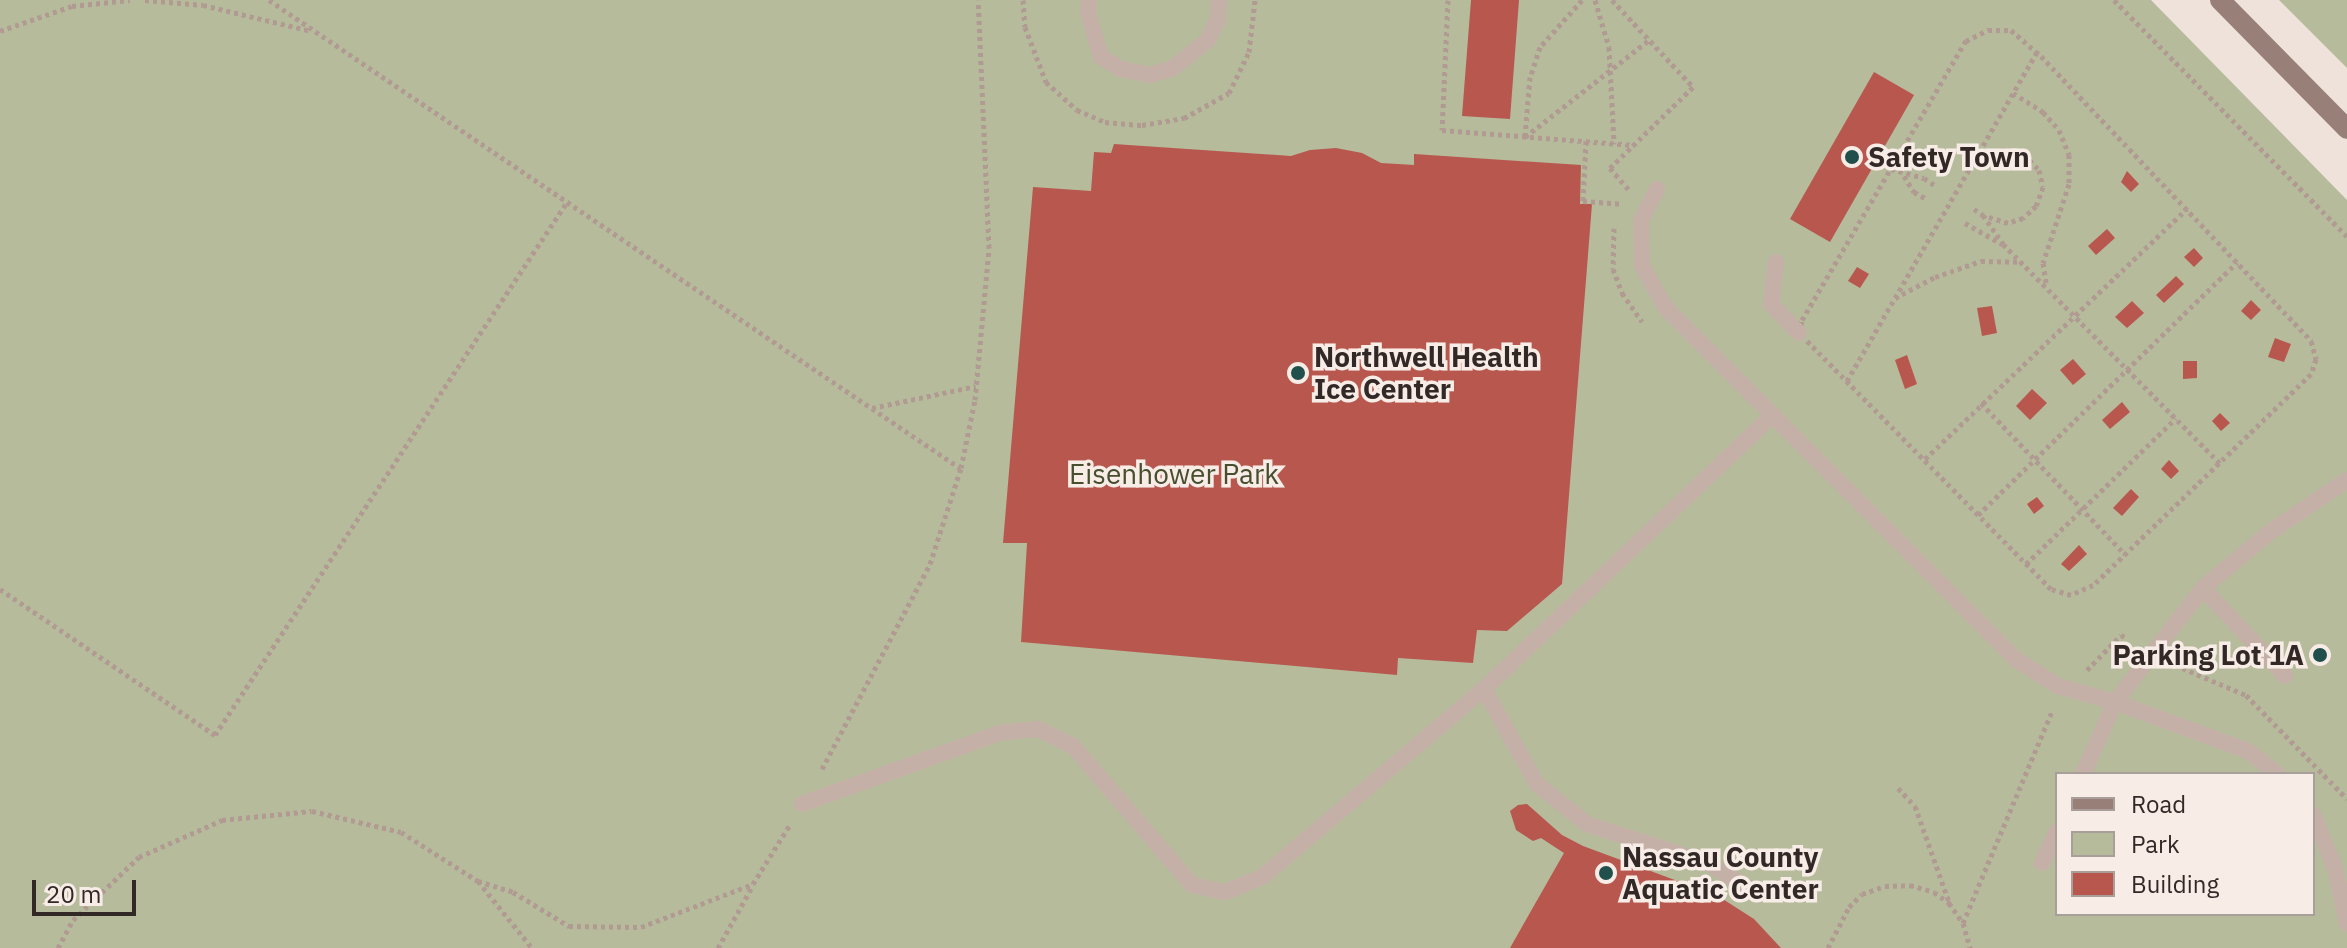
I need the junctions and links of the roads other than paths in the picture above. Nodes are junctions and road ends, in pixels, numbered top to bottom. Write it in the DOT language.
graph roads {
  1 [pos="1089,0"];
  2 [pos="1219,0"];
  3 [pos="2220,0"];
  4 [pos="2347,129"];
  5 [pos="1657,189"];
  6 [pos="1776,262"];
  7 [pos="1799,333"];
  8 [pos="1773,415"];
  9 [pos="2347,480"];
  10 [pos="2203,588"];
  11 [pos="2285,676"];
  12 [pos="1484,689"];
  13 [pos="2115,702"];
  14 [pos="2084,772"];
  15 [pos="2274,772"];
  16 [pos="802,804"];
  17 [pos="2315,819"];
  18 [pos="2055,835"];
  19 [pos="2042,863"];
  20 [pos="1749,888"];
  21 [pos="2347,924"];
  1 -- 2 [label="lane"];
  3 -- 4 [label="main road"];
  5 -- 8 [label="lane"];
  6 -- 7 [label="lane"];
  8 -- 12 [label="lane"];
  8 -- 13 [label="lane"];
  9 -- 10 [label="lane"];
  10 -- 11 [label="lane"];
  10 -- 13 [label="lane"];
  12 -- 16 [label="lane"];
  12 -- 20 [label="lane"];
  13 -- 14 [label="lane"];
  13 -- 15 [label="lane"];
  17 -- 21 [label="lane"];
  18 -- 19 [label="lane"];
}
